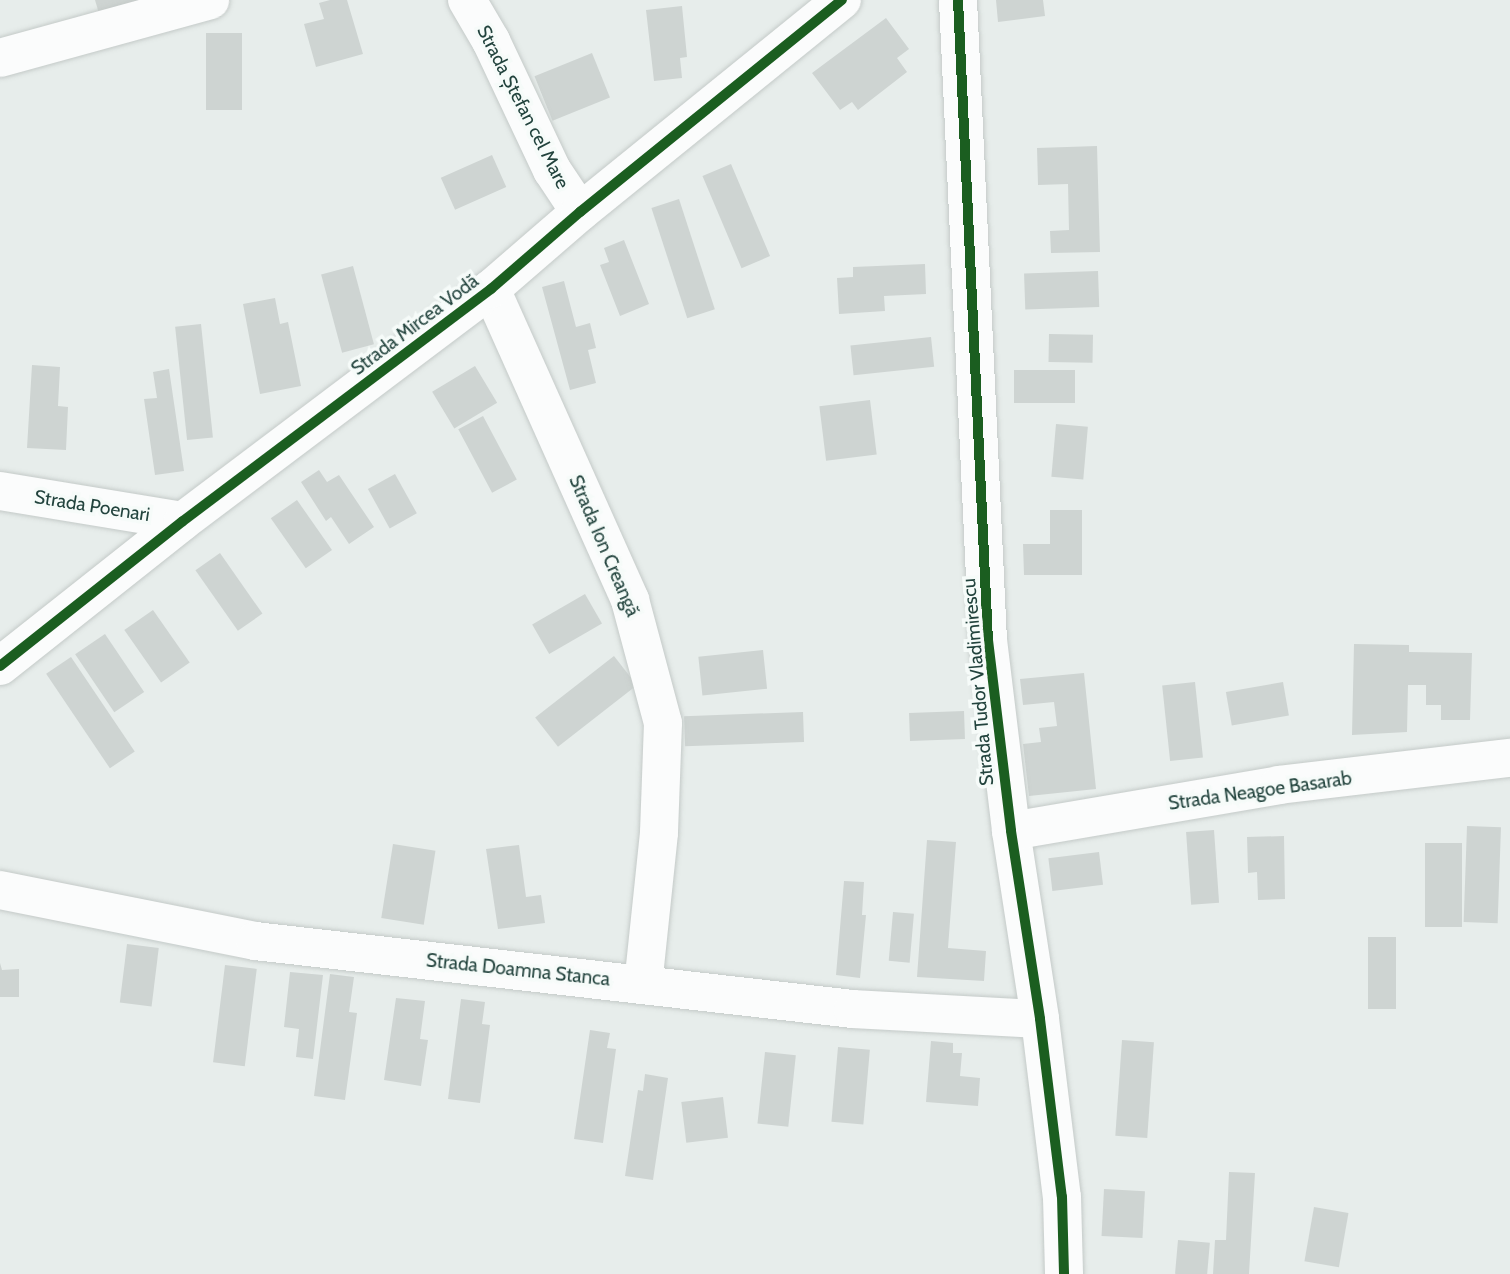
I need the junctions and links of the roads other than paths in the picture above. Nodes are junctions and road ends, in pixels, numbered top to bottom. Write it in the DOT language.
graph roads {
  1 [pos="210,0"];
  2 [pos="467,0"];
  3 [pos="842,0"];
  4 [pos="958,0"];
  5 [pos="0,58"];
  6 [pos="580,212"];
  7 [pos="491,289"];
  8 [pos="0,491"];
  9 [pos="183,521"];
  10 [pos="0,666"];
  11 [pos="1510,758"];
  12 [pos="1011,831"];
  13 [pos="0,890"];
  14 [pos="643,984"];
  15 [pos="1040,1019"];
  16 [pos="1064,1274"];
  1 -- 5 [label="street"];
  2 -- 6 [label="street, Strada Ștefan cel Mare"];
  3 -- 6 [label="street, Strada Mircea Vodă"];
  4 -- 12 [label="street, Strada Tudor Vladimirescu"];
  6 -- 7 [label="street, Strada Mircea Vodă"];
  7 -- 9 [label="street, Strada Mircea Vodă"];
  7 -- 14 [label="street, Strada Ion Creangă"];
  8 -- 9 [label="street, Strada Poenari"];
  9 -- 10 [label="street, Strada Mircea Vodă"];
  11 -- 12 [label="street, Strada Neagoe Basarab"];
  12 -- 15 [label="street, Strada Tudor Vladimirescu"];
  13 -- 14 [label="street, Strada Doamna Stanca"];
  14 -- 15 [label="street, Strada Doamna Stanca"];
  15 -- 16 [label="street, Strada Tudor Vladimirescu"];
}
